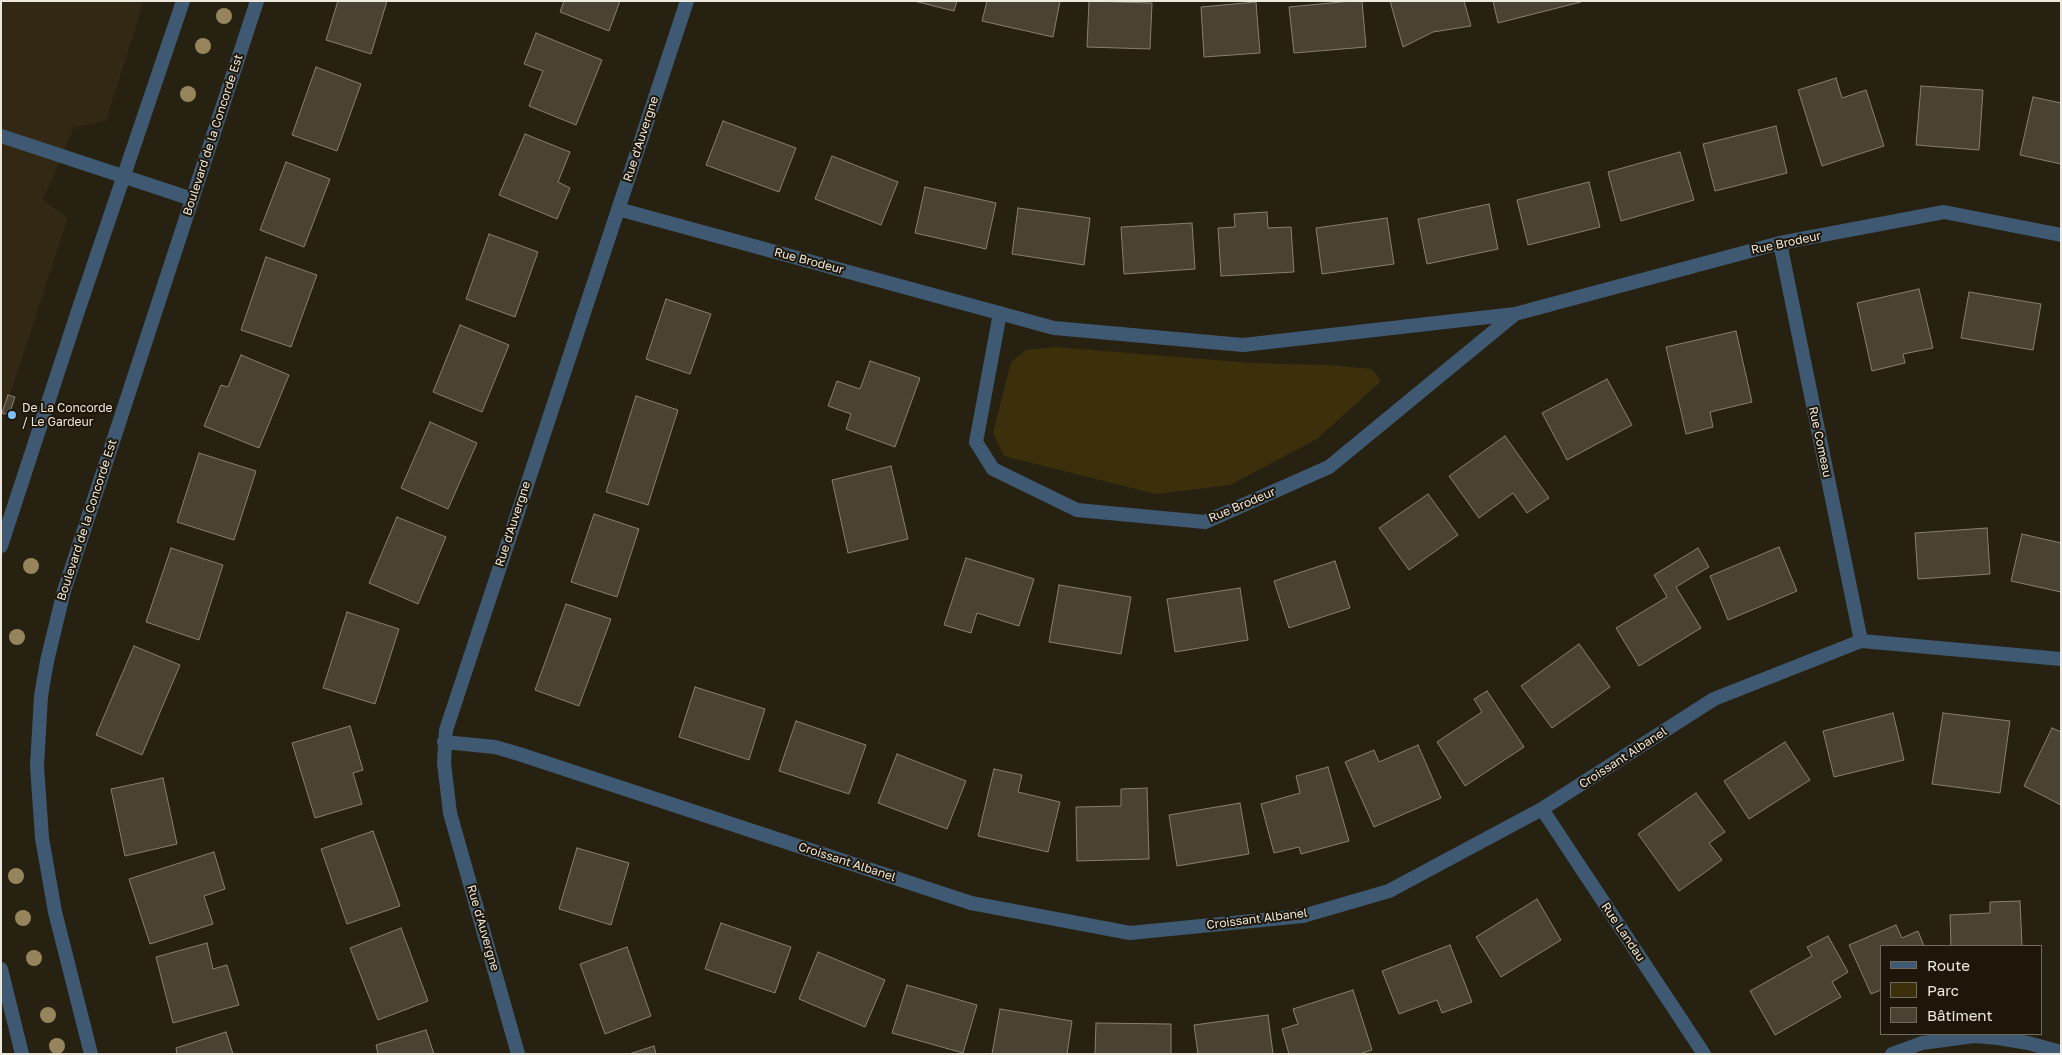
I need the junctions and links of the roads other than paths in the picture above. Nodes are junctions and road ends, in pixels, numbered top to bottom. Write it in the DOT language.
graph roads {
  1 [pos="183,1"];
  2 [pos="257,1"];
  3 [pos="687,1"];
  4 [pos="1,136"];
  5 [pos="125,177"];
  6 [pos="192,198"];
  7 [pos="618,209"];
  8 [pos="2061,235"];
  9 [pos="1780,243"];
  10 [pos="1000,313"];
  11 [pos="1515,314"];
  12 [pos="1,546"];
  13 [pos="1861,641"];
  14 [pos="2061,659"];
  15 [pos="444,742"];
  16 [pos="1542,809"];
  17 [pos="1,969"];
  18 [pos="2061,1052"];
  19 [pos="22,1054"];
  20 [pos="91,1054"];
  21 [pos="518,1054"];
  22 [pos="1704,1054"];
  23 [pos="1892,1054"];
  1 -- 5 [label="street"];
  2 -- 6 [label="street, Boulevard de la Concorde Est"];
  3 -- 7 [label="street, Rue d'Auvergne"];
  4 -- 5 [label="street"];
  5 -- 6 [label="street"];
  5 -- 12 [label="street"];
  6 -- 20 [label="street, Boulevard de la Concorde Est"];
  7 -- 10 [label="street, Rue Brodeur"];
  7 -- 15 [label="street, Rue d'Auvergne"];
  8 -- 9 [label="street, Rue Brodeur"];
  9 -- 11 [label="street, Rue Brodeur"];
  9 -- 13 [label="street, Rue Comeau"];
  10 -- 11 [label="street, Rue Brodeur"];
  10 -- 11 [label="street, Rue Brodeur"];
  13 -- 14 [label="street, Croissant Albanel"];
  13 -- 16 [label="street, Croissant Albanel"];
  15 -- 16 [label="street, Croissant Albanel"];
  15 -- 21 [label="street, Rue d'Auvergne"];
  16 -- 22 [label="street, Rue Landau"];
  17 -- 19 [label="street"];
  18 -- 23 [label="street"];
}
